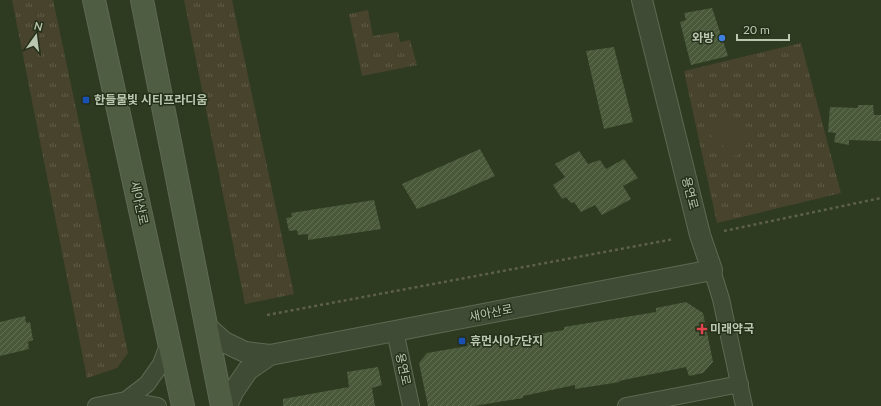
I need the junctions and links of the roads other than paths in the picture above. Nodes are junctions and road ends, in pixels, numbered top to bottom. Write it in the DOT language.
graph roads {
  1 [pos="94,0"];
  2 [pos="142,0"];
  3 [pos="642,0"];
  4 [pos="712,270"];
  5 [pos="206,326"];
  6 [pos="395,331"];
  7 [pos="169,342"];
  8 [pos="270,356"];
  9 [pos="740,384"];
  10 [pos="126,400"];
  11 [pos="96,406"];
  12 [pos="158,406"];
  13 [pos="183,406"];
  14 [pos="222,406"];
  15 [pos="227,406"];
  16 [pos="411,406"];
  17 [pos="626,406"];
  18 [pos="744,406"];
  1 -- 7 [label="main road, 새아산로"];
  2 -- 5 [label="main road"];
  3 -- 4 [label="street, 용연로"];
  4 -- 6 [label="street, 새아산로"];
  4 -- 9 [label="street, 용연로"];
  5 -- 8 [label="street, 새아산로"];
  5 -- 14 [label="main road"];
  6 -- 8 [label="street, 새아산로"];
  6 -- 16 [label="street, 용연로"];
  7 -- 10 [label="street"];
  7 -- 13 [label="main road, 새아산로"];
  8 -- 15 [label="street, 새아산로"];
  9 -- 17 [label="street"];
  9 -- 18 [label="street, 용연로"];
  10 -- 11 [label="street"];
  10 -- 12 [label="street"];
}
